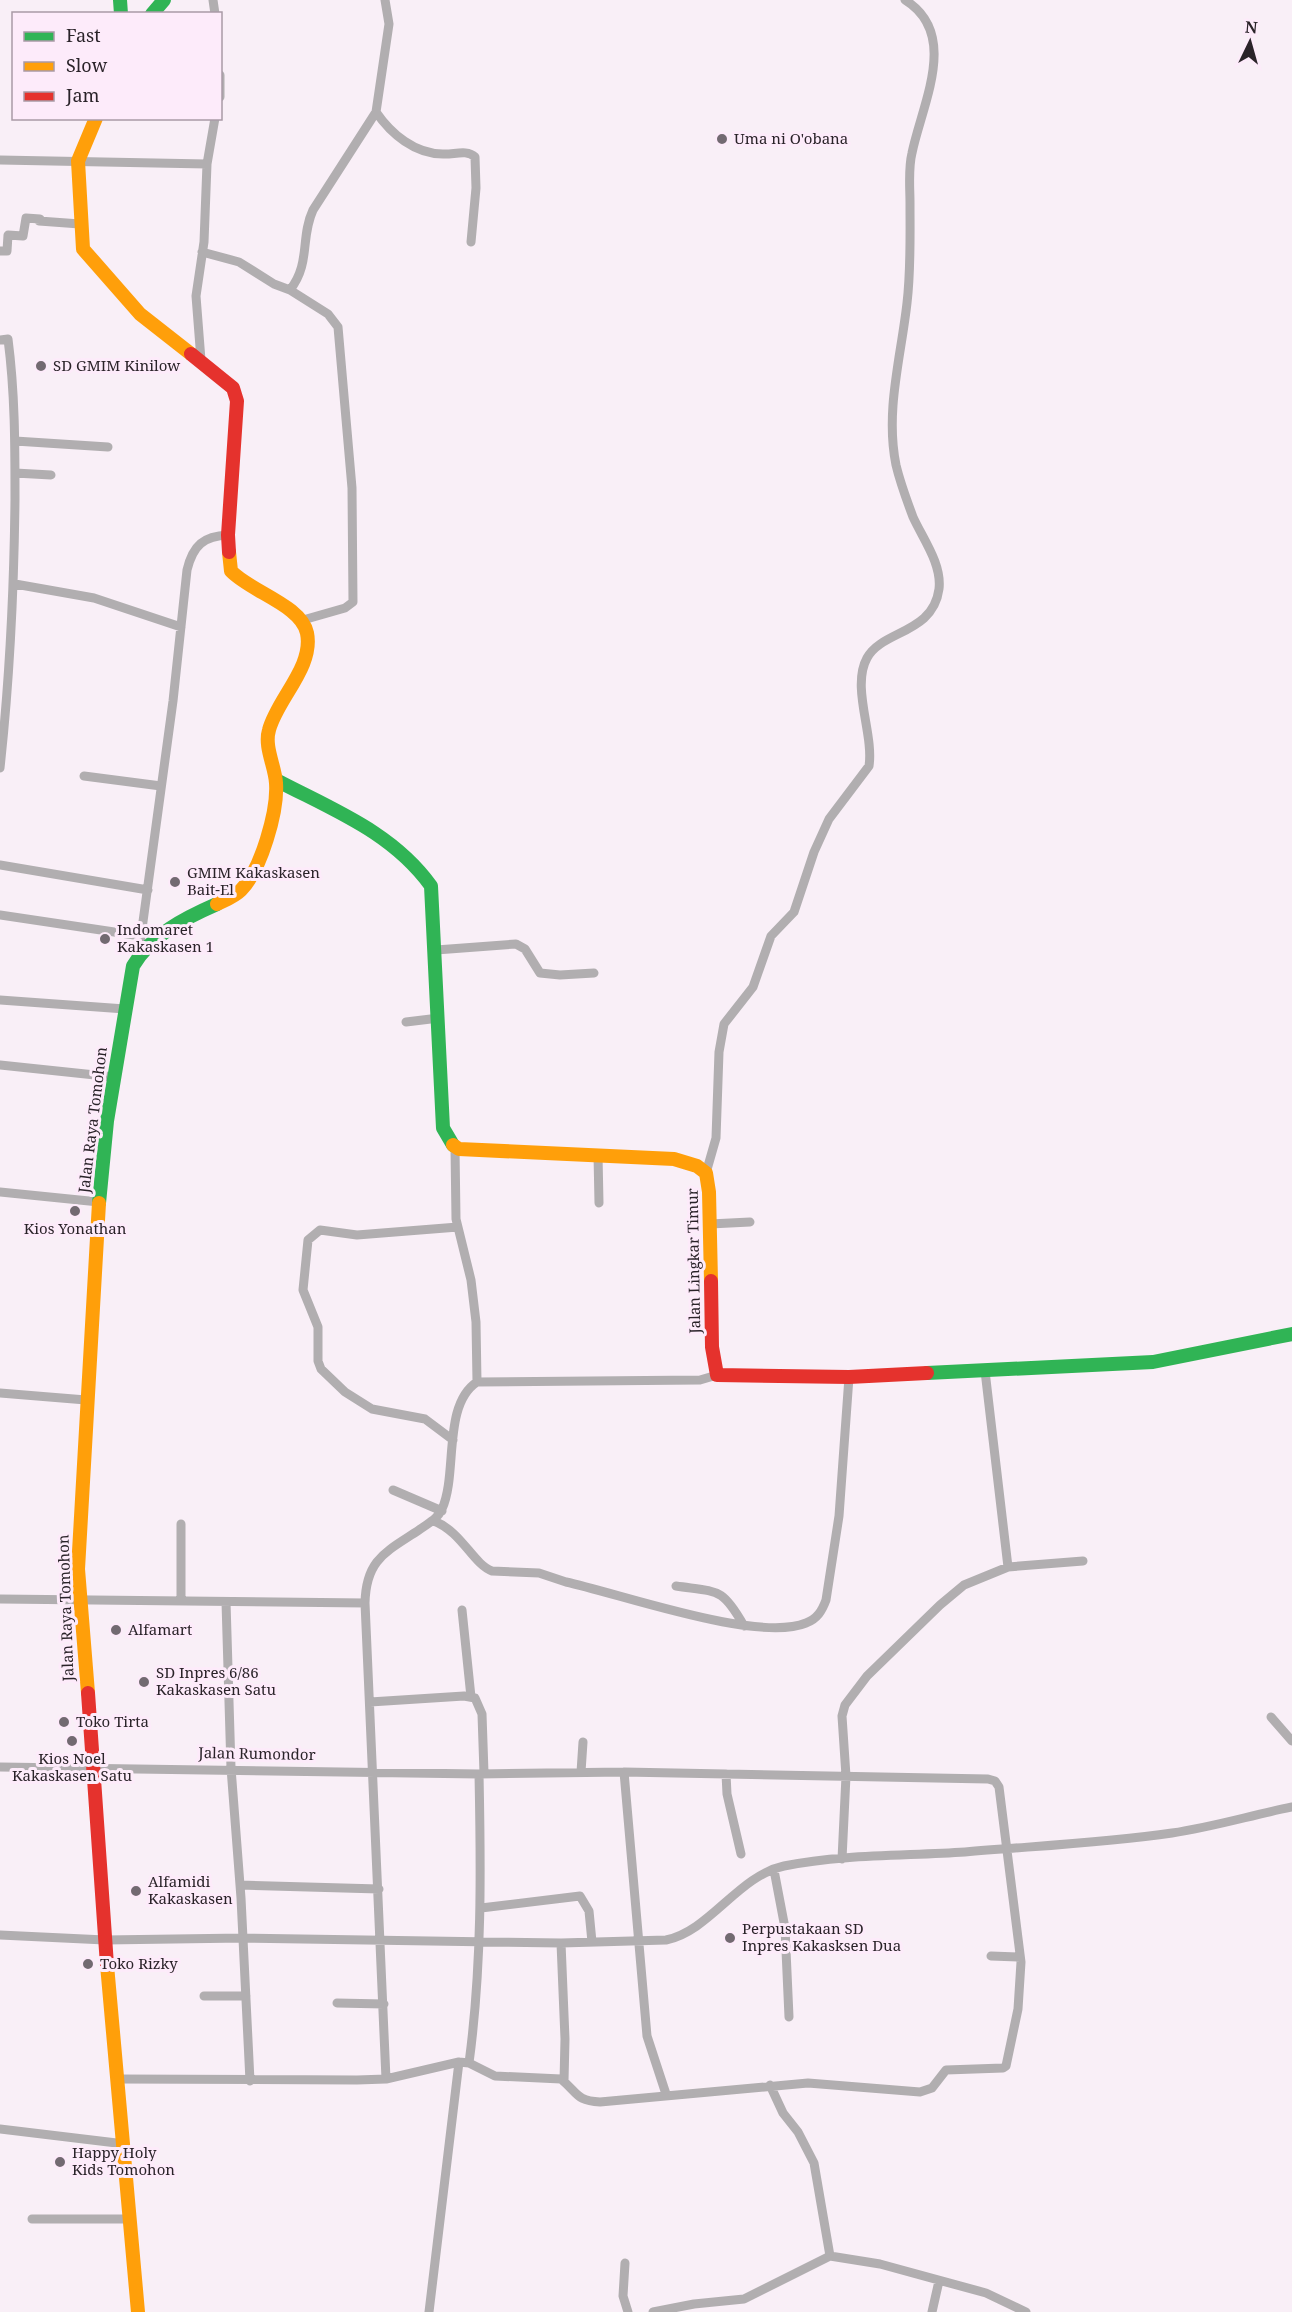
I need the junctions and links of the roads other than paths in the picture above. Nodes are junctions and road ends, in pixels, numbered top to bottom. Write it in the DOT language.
graph roads {
  1 [pos="164,0"];
  2 [pos="385,0"];
  3 [pos="905,0"];
  4 [pos="154,12"];
  5 [pos="376,112"];
  6 [pos="95,120"];
  7 [pos="215,120"];
  8 [pos="0,160"];
  9 [pos="78,161"];
  10 [pos="207,164"];
  11 [pos="80,224"];
  12 [pos="471,242"];
  13 [pos="0,251"];
  14 [pos="202,252"];
  15 [pos="290,290"];
  16 [pos="0,340"];
  17 [pos="201,362"];
  18 [pos="15,441"];
  19 [pos="108,447"];
  20 [pos="15,473"];
  21 [pos="51,475"];
  22 [pos="228,536"];
  23 [pos="15,584"];
  24 [pos="303,620"];
  25 [pos="181,627"];
  26 [pos="0,668"];
  27 [pos="11,669"];
  28 [pos="0,768"];
  29 [pos="84,776"];
  30 [pos="276,780"];
  31 [pos="161,786"];
  32 [pos="0,865"];
  33 [pos="148,890"];
  34 [pos="0,915"];
  35 [pos="141,936"];
  36 [pos="436,950"];
  37 [pos="139,954"];
  38 [pos="594,973"];
  39 [pos="0,1000"];
  40 [pos="125,1010"];
  41 [pos="439,1018"];
  42 [pos="406,1022"];
  43 [pos="0,1065"];
  44 [pos="114,1077"];
  45 [pos="456,1148"];
  46 [pos="598,1155"];
  47 [pos="706,1173"];
  48 [pos="0,1192"];
  49 [pos="99,1202"];
  50 [pos="599,1203"];
  51 [pos="750,1222"];
  52 [pos="710,1224"];
  53 [pos="458,1227"];
  54 [pos="1292,1334"];
  55 [pos="985,1371"];
  56 [pos="717,1375"];
  57 [pos="849,1377"];
  58 [pos="477,1383"];
  59 [pos="0,1393"];
  60 [pos="86,1400"];
  61 [pos="453,1440"];
  62 [pos="393,1490"];
  63 [pos="442,1511"];
  64 [pos="434,1521"];
  65 [pos="181,1524"];
  66 [pos="1083,1561"];
  67 [pos="1008,1567"];
  68 [pos="676,1586"];
  69 [pos="0,1599"];
  70 [pos="79,1599"];
  71 [pos="181,1601"];
  72 [pos="226,1602"];
  73 [pos="365,1603"];
  74 [pos="462,1610"];
  75 [pos="744,1626"];
  76 [pos="471,1697"];
  77 [pos="370,1702"];
  78 [pos="1271,1717"];
  79 [pos="1292,1741"];
  80 [pos="583,1742"];
  81 [pos="0,1767"];
  82 [pos="93,1767"];
  83 [pos="231,1768"];
  84 [pos="372,1771"];
  85 [pos="581,1772"];
  86 [pos="624,1772"];
  87 [pos="481,1774"];
  88 [pos="726,1774"];
  89 [pos="846,1776"];
  90 [pos="1292,1807"];
  91 [pos="1007,1848"];
  92 [pos="741,1854"];
  93 [pos="842,1859"];
  94 [pos="774,1870"];
  95 [pos="240,1885"];
  96 [pos="379,1889"];
  97 [pos="482,1908"];
  98 [pos="0,1935"];
  99 [pos="243,1938"];
  100 [pos="105,1940"];
  101 [pos="381,1941"];
  102 [pos="640,1941"];
  103 [pos="480,1942"];
  104 [pos="592,1942"];
  105 [pos="561,1943"];
  106 [pos="992,1956"];
  107 [pos="1020,1957"];
  108 [pos="204,1996"];
  109 [pos="246,1996"];
  110 [pos="337,2003"];
  111 [pos="384,2004"];
  112 [pos="789,2017"];
  113 [pos="459,2062"];
  114 [pos="469,2063"];
  115 [pos="117,2079"];
  116 [pos="386,2079"];
  117 [pos="250,2081"];
  118 [pos="564,2081"];
  119 [pos="770,2085"];
  120 [pos="666,2094"];
  121 [pos="0,2129"];
  122 [pos="125,2144"];
  123 [pos="32,2219"];
  124 [pos="130,2219"];
  125 [pos="830,2256"];
  126 [pos="625,2263"];
  127 [pos="939,2281"];
  128 [pos="735,2301"];
  129 [pos="138,2312"];
  130 [pos="429,2312"];
  131 [pos="628,2312"];
  132 [pos="653,2312"];
  133 [pos="737,2312"];
  134 [pos="932,2312"];
  135 [pos="1026,2312"];
  1 -- 4 [label="main road"];
  2 -- 5 [label="street"];
  3 -- 47 [label="street"];
  5 -- 12 [label="street"];
  5 -- 15 [label="street"];
  6 -- 9 [label="main road"];
  7 -- 10 [label="street"];
  8 -- 9 [label="street"];
  9 -- 10 [label="street"];
  9 -- 11 [label="main road"];
  10 -- 14 [label="street"];
  11 -- 13 [label="street"];
  11 -- 17 [label="main road"];
  14 -- 15 [label="street"];
  14 -- 17 [label="street"];
  15 -- 24 [label="street"];
  16 -- 18 [label="street"];
  17 -- 22 [label="main road"];
  18 -- 19 [label="street"];
  18 -- 20 [label="street"];
  20 -- 21 [label="street"];
  20 -- 23 [label="street"];
  22 -- 24 [label="main road"];
  22 -- 25 [label="street"];
  23 -- 25 [label="street"];
  23 -- 27 [label="street"];
  24 -- 30 [label="main road"];
  25 -- 31 [label="street"];
  26 -- 27 [label="street"];
  27 -- 28 [label="street"];
  29 -- 31 [label="street"];
  30 -- 36 [label="main road"];
  30 -- 37 [label="main road"];
  31 -- 33 [label="street"];
  32 -- 33 [label="street"];
  33 -- 35 [label="street"];
  34 -- 35 [label="street"];
  35 -- 37 [label="street"];
  36 -- 38 [label="street"];
  36 -- 41 [label="main road"];
  37 -- 40 [label="main road, Jalan Raya Tomohon"];
  39 -- 40 [label="street"];
  40 -- 44 [label="main road, Jalan Raya Tomohon"];
  41 -- 42 [label="street"];
  41 -- 45 [label="main road"];
  43 -- 44 [label="street"];
  44 -- 49 [label="main road, Jalan Raya Tomohon"];
  45 -- 46 [label="main road, Jalan Lingkar Timur"];
  45 -- 53 [label="street"];
  46 -- 47 [label="main road, Jalan Lingkar Timur"];
  46 -- 50 [label="street"];
  47 -- 52 [label="main road, Jalan Lingkar Timur"];
  48 -- 49 [label="street"];
  49 -- 60 [label="main road, Jalan Raya Tomohon"];
  51 -- 52 [label="street"];
  52 -- 56 [label="main road, Jalan Lingkar Timur"];
  53 -- 58 [label="street"];
  53 -- 61 [label="street"];
  54 -- 55 [label="main road"];
  55 -- 57 [label="main road"];
  55 -- 67 [label="street"];
  56 -- 57 [label="main road"];
  56 -- 58 [label="street"];
  57 -- 75 [label="street"];
  58 -- 61 [label="street"];
  59 -- 60 [label="street"];
  60 -- 70 [label="main road, Jalan Raya Tomohon"];
  61 -- 63 [label="street"];
  62 -- 63 [label="street"];
  63 -- 64 [label="street"];
  64 -- 73 [label="street"];
  64 -- 75 [label="street"];
  65 -- 71 [label="street"];
  66 -- 67 [label="street"];
  67 -- 89 [label="street"];
  68 -- 75 [label="street"];
  69 -- 70 [label="street"];
  70 -- 71 [label="street"];
  70 -- 82 [label="main road, Jalan Raya Tomohon"];
  71 -- 72 [label="street"];
  72 -- 73 [label="street"];
  72 -- 83 [label="street"];
  73 -- 77 [label="street"];
  74 -- 76 [label="street"];
  76 -- 77 [label="street"];
  76 -- 87 [label="street"];
  77 -- 84 [label="street"];
  78 -- 79 [label="street"];
  80 -- 85 [label="street"];
  81 -- 82 [label="street, Jalan Rumondor"];
  82 -- 83 [label="street, Jalan Rumondor"];
  82 -- 100 [label="main road, Jalan Raya Tomohon"];
  83 -- 84 [label="street, Jalan Rumondor"];
  83 -- 95 [label="street"];
  84 -- 87 [label="street, Jalan Rumondor"];
  84 -- 96 [label="street"];
  85 -- 86 [label="street, Jalan Rumondor"];
  85 -- 87 [label="street, Jalan Rumondor"];
  86 -- 88 [label="street, Jalan Rumondor"];
  86 -- 102 [label="street"];
  87 -- 97 [label="street"];
  88 -- 89 [label="street, Jalan Rumondor"];
  88 -- 92 [label="street"];
  89 -- 91 [label="street, Jalan Rumondor"];
  89 -- 93 [label="street"];
  90 -- 91 [label="street"];
  91 -- 93 [label="street"];
  91 -- 107 [label="street"];
  93 -- 94 [label="street"];
  94 -- 102 [label="street"];
  94 -- 112 [label="street"];
  95 -- 96 [label="street"];
  95 -- 99 [label="street"];
  96 -- 101 [label="street"];
  97 -- 103 [label="street"];
  97 -- 104 [label="street"];
  98 -- 100 [label="street"];
  99 -- 100 [label="street"];
  99 -- 101 [label="street"];
  99 -- 109 [label="street"];
  100 -- 115 [label="main road, Jalan Raya Tomohon"];
  101 -- 103 [label="street"];
  101 -- 111 [label="street"];
  102 -- 104 [label="street"];
  102 -- 120 [label="street"];
  103 -- 105 [label="street"];
  103 -- 114 [label="street"];
  104 -- 105 [label="street"];
  105 -- 118 [label="street"];
  106 -- 107 [label="street"];
  107 -- 119 [label="street"];
  108 -- 109 [label="street"];
  109 -- 117 [label="street"];
  110 -- 111 [label="street"];
  111 -- 116 [label="street"];
  113 -- 114 [label="street"];
  113 -- 116 [label="street"];
  113 -- 130 [label="street"];
  114 -- 118 [label="street"];
  115 -- 117 [label="street"];
  115 -- 122 [label="main road, Jalan Raya Tomohon"];
  116 -- 117 [label="street"];
  118 -- 120 [label="street"];
  119 -- 120 [label="street"];
  119 -- 125 [label="street"];
  121 -- 122 [label="street"];
  122 -- 124 [label="main road, Jalan Raya Tomohon"];
  123 -- 124 [label="street"];
  124 -- 129 [label="main road, Jalan Raya Tomohon"];
  125 -- 127 [label="street"];
  125 -- 128 [label="street"];
  126 -- 131 [label="street"];
  127 -- 134 [label="street"];
  127 -- 135 [label="street"];
  128 -- 132 [label="street"];
  128 -- 133 [label="street"];
}
